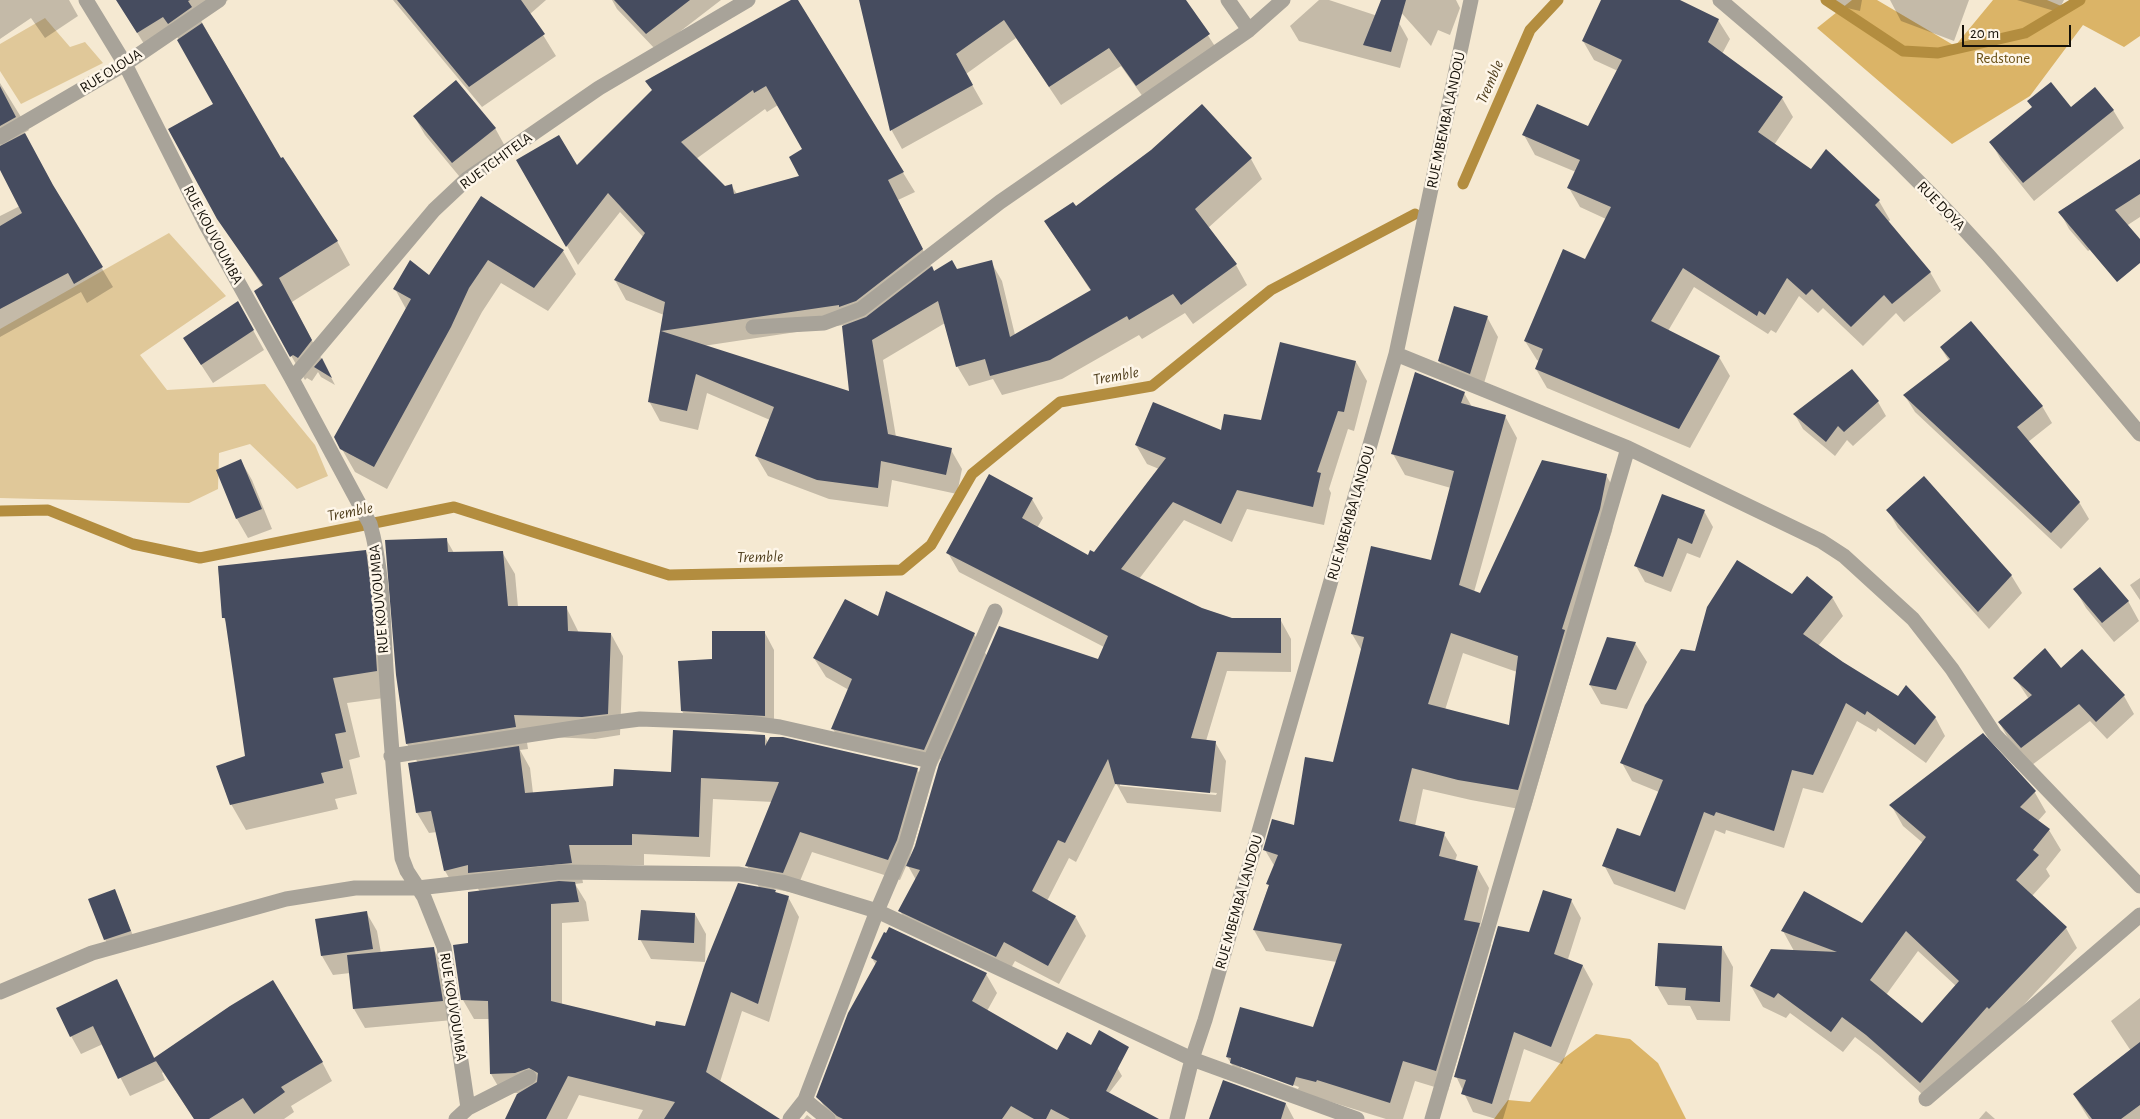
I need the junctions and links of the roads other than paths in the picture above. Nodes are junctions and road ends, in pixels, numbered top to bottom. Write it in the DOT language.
graph roads {
  1 [pos="86,0"];
  2 [pos="219,0"];
  3 [pos="748,0"];
  4 [pos="1228,0"];
  5 [pos="1283,0"];
  6 [pos="1471,0"];
  7 [pos="1720,0"];
  8 [pos="1249,30"];
  9 [pos="125,64"];
  10 [pos="0,138"];
  11 [pos="753,327"];
  12 [pos="1396,354"];
  13 [pos="292,379"];
  14 [pos="2140,434"];
  15 [pos="1628,448"];
  16 [pos="995,611"];
  17 [pos="392,756"];
  18 [pos="930,761"];
  19 [pos="2140,886"];
  20 [pos="418,888"];
  21 [pos="877,911"];
  22 [pos="2140,916"];
  23 [pos="0,992"];
  24 [pos="1192,1059"];
  25 [pos="529,1077"];
  26 [pos="1926,1099"];
  27 [pos="805,1100"];
  28 [pos="468,1108"];
  29 [pos="456,1119"];
  30 [pos="790,1119"];
  31 [pos="828,1119"];
  32 [pos="1177,1119"];
  33 [pos="1357,1119"];
  34 [pos="1432,1119"];
  1 -- 9 [label="street, RUE KOUVOUMBA"];
  2 -- 9 [label="street, RUE OLOUA"];
  3 -- 13 [label="street, RUE TCHITELA"];
  4 -- 8 [label="street"];
  5 -- 8 [label="street"];
  6 -- 12 [label="street, RUE MBEMBA LANDOU"];
  7 -- 14 [label="street, RUE DOYA"];
  8 -- 11 [label="street"];
  9 -- 10 [label="street, RUE OLOUA"];
  9 -- 13 [label="street, RUE KOUVOUMBA"];
  12 -- 15 [label="street"];
  12 -- 24 [label="street, RUE MBEMBA LANDOU"];
  13 -- 17 [label="street, RUE KOUVOUMBA"];
  15 -- 19 [label="street"];
  15 -- 34 [label="street"];
  16 -- 18 [label="street"];
  17 -- 18 [label="street"];
  17 -- 20 [label="street, RUE KOUVOUMBA"];
  18 -- 21 [label="street"];
  20 -- 21 [label="street"];
  20 -- 23 [label="street"];
  20 -- 28 [label="street, RUE KOUVOUMBA"];
  21 -- 24 [label="street"];
  21 -- 27 [label="street"];
  22 -- 26 [label="street"];
  24 -- 32 [label="street, RUE MBEMBA LANDOU"];
  24 -- 33 [label="street"];
  25 -- 28 [label="street"];
  27 -- 30 [label="street"];
  27 -- 31 [label="street"];
  28 -- 29 [label="street"];
}
